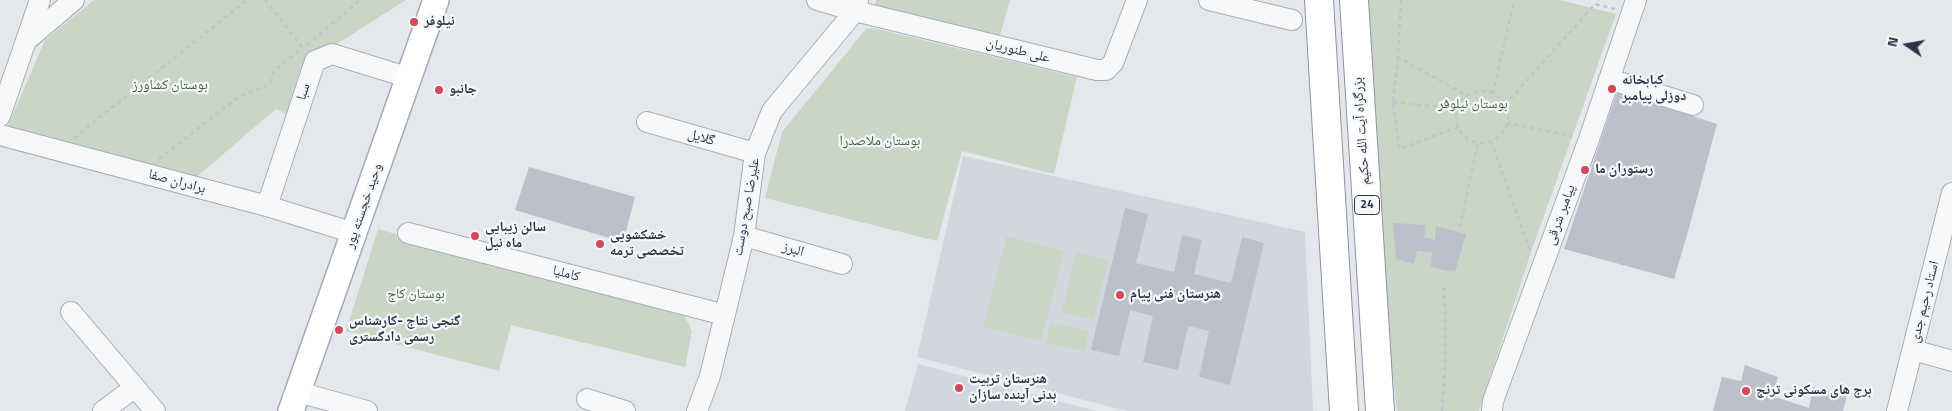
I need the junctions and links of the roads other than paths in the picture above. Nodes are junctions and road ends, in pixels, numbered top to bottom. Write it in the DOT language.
graph roads {
  1 [pos="40,0"];
  2 [pos="74,0"];
  3 [pos="436,0"];
  4 [pos="817,0"];
  5 [pos="1137,0"];
  6 [pos="1209,0"];
  7 [pos="1319,0"];
  8 [pos="1354,0"];
  9 [pos="856,6"];
  10 [pos="1633,6"];
  11 [pos="1292,20"];
  12 [pos="26,42"];
  13 [pos="397,74"];
  14 [pos="1609,79"];
  15 [pos="1693,105"];
  16 [pos="0,116"];
  17 [pos="647,122"];
  18 [pos="0,135"];
  19 [pos="755,153"];
  20 [pos="1952,193"];
  21 [pos="267,206"];
  22 [pos="354,233"];
  23 [pos="408,233"];
  24 [pos="744,236"];
  25 [pos="1946,241"];
  26 [pos="842,264"];
  27 [pos="71,312"];
  28 [pos="724,316"];
  29 [pos="1913,350"];
  30 [pos="1952,362"];
  31 [pos="1377,364"];
  32 [pos="587,399"];
  33 [pos="294,401"];
  34 [pos="142,403"];
  35 [pos="1491,408"];
  36 [pos="103,411"];
  37 [pos="367,411"];
  38 [pos="625,411"];
  39 [pos="697,411"];
  40 [pos="1344,411"];
  41 [pos="1380,411"];
  42 [pos="1389,411"];
  43 [pos="1898,411"];
  1 -- 12 [label="street"];
  2 -- 12 [label="street"];
  3 -- 22 [label="main road, وحید خجسته پور"];
  4 -- 9 [label="street"];
  5 -- 9 [label="street, علی طنوریان"];
  6 -- 11 [label="street"];
  7 -- 40 [label="highway"];
  8 -- 31 [label="highway, بزرگراه آیت الله حکیم / 24"];
  9 -- 19 [label="street, علیرضا صبح دوست"];
  10 -- 14 [label="street, پیامبر شرقی"];
  12 -- 16 [label="street"];
  13 -- 21 [label="street, سبا"];
  14 -- 15 [label="street"];
  14 -- 35 [label="street, پیامبر شرقی"];
  17 -- 19 [label="street, گلایل"];
  18 -- 21 [label="street, برادران صفا"];
  19 -- 24 [label="street, علیرضا صبح دوست"];
  20 -- 25 [label="street, استاد رحیم جدی"];
  21 -- 22 [label="street, برادران صفا"];
  22 -- 33 [label="main road, وحید خجسته پور"];
  23 -- 28 [label="street, کاملیا"];
  24 -- 26 [label="street, البرز"];
  24 -- 28 [label="street, علیرضا صبح دوست"];
  25 -- 29 [label="street, استاد رحیم جدی"];
  27 -- 34 [label="street"];
  28 -- 39 [label="street, علیرضا صبح دوست"];
  29 -- 30 [label="street"];
  29 -- 43 [label="street, استاد رحیم جدی"];
  31 -- 41 [label="highway, بزرگراه آیت الله حکیم / 24"];
  31 -- 42 [label="highway"];
  32 -- 38 [label="street"];
  33 -- 37 [label="street"];
  34 -- 36 [label="street"];
}
